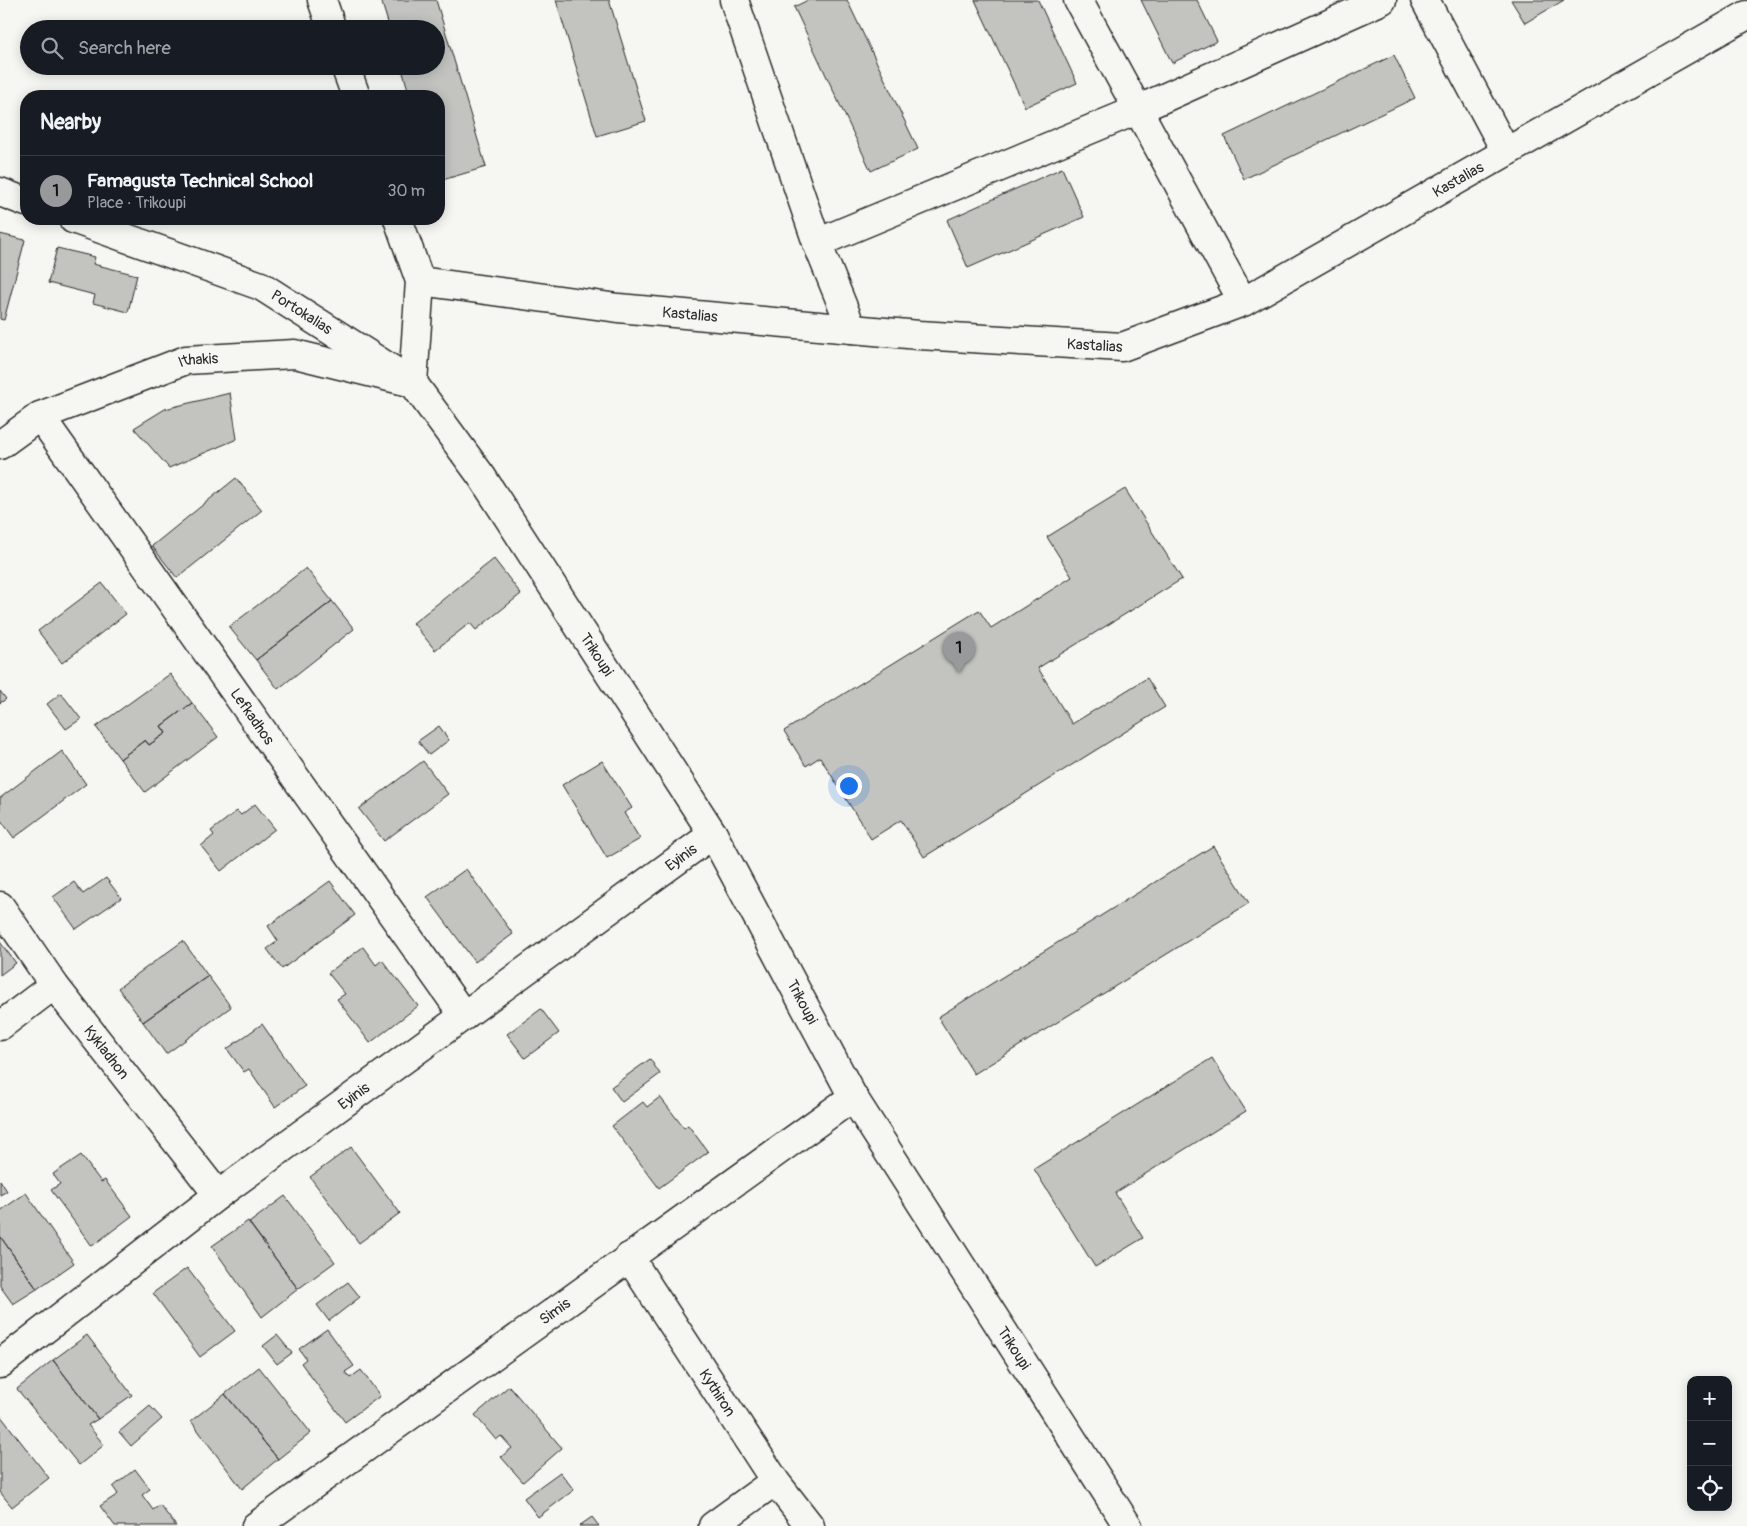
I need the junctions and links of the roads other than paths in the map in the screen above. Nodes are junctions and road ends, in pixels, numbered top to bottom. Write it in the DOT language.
graph roads {
  1 [pos="322,0"];
  2 [pos="734,0"];
  3 [pos="1078,0"];
  4 [pos="1382,0"];
  5 [pos="1425,0"];
  6 [pos="1747,15"];
  7 [pos="329,20"];
  8 [pos="348,75"];
  9 [pos="354,90"];
  10 [pos="1137,110"];
  11 [pos="1506,152"];
  12 [pos="0,192"];
  13 [pos="20,200"];
  14 [pos="90,225"];
  15 [pos="400,225"];
  16 [pos="817,243"];
  17 [pos="420,281"];
  18 [pos="1243,302"];
  19 [pos="852,329"];
  20 [pos="413,383"];
  21 [pos="40,416"];
  22 [pos="0,445"];
  23 [pos="482,476"];
  24 [pos="713,834"];
  25 [pos="0,906"];
  26 [pos="54,985"];
  27 [pos="464,1016"];
  28 [pos="0,1026"];
  29 [pos="853,1097"];
  30 [pos="218,1195"];
  31 [pos="629,1257"];
  32 [pos="0,1364"];
  33 [pos="775,1481"];
  34 [pos="256,1526"];
  35 [pos="713,1526"];
  36 [pos="810,1526"];
  37 [pos="1128,1526"];
  1 -- 7 [label="street"];
  2 -- 16 [label="street"];
  3 -- 10 [label="street"];
  4 -- 10 [label="street"];
  5 -- 11 [label="street"];
  6 -- 11 [label="street, Kastalias"];
  8 -- 9 [label="street"];
  10 -- 16 [label="street"];
  10 -- 18 [label="street"];
  11 -- 18 [label="street, Kastalias"];
  12 -- 13 [label="street"];
  14 -- 20 [label="street, Portokalias"];
  15 -- 17 [label="street"];
  16 -- 19 [label="street"];
  17 -- 19 [label="street, Kastalias"];
  17 -- 20 [label="street"];
  18 -- 19 [label="street, Kastalias"];
  20 -- 21 [label="street, Ithakis"];
  20 -- 23 [label="street, Portokalias"];
  21 -- 22 [label="street, Ithakis"];
  21 -- 27 [label="street, Lefkadhos"];
  23 -- 24 [label="street, Trikoupi"];
  24 -- 27 [label="street, Eyinis"];
  24 -- 29 [label="street, Trikoupi"];
  25 -- 26 [label="street, Kykladhon"];
  26 -- 28 [label="street"];
  26 -- 30 [label="street, Kykladhon"];
  27 -- 30 [label="street, Eyinis"];
  29 -- 31 [label="street, Simis"];
  29 -- 37 [label="street, Trikoupi"];
  30 -- 32 [label="street, Eyinis"];
  31 -- 33 [label="street, Kythiron"];
  31 -- 34 [label="street, Simis"];
  33 -- 35 [label="street"];
  33 -- 36 [label="street, Kythiron"];
}
